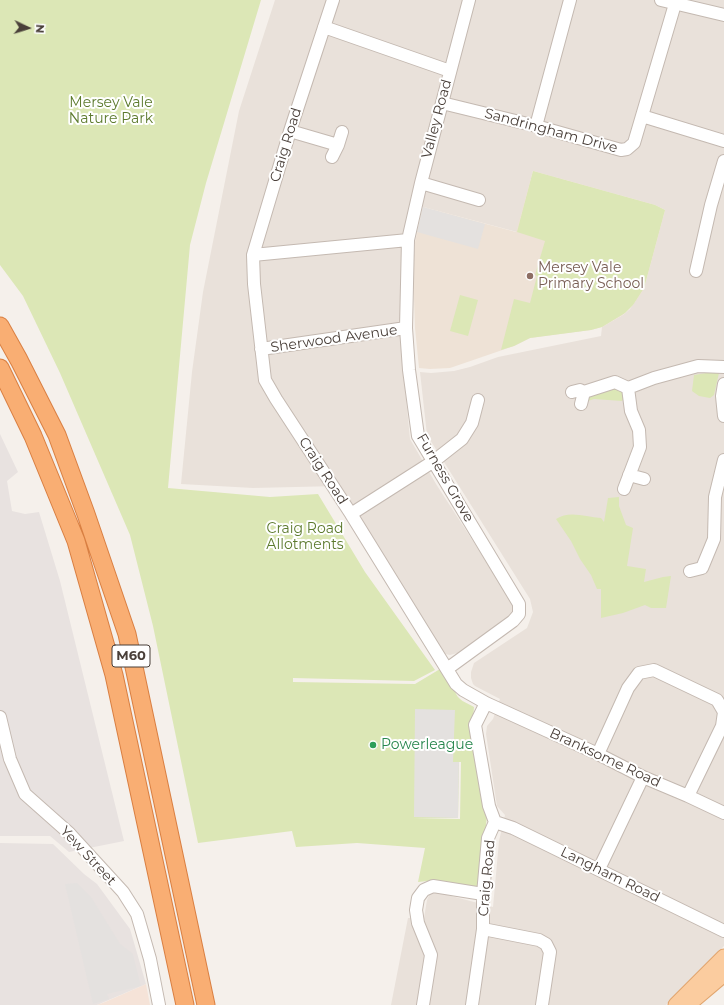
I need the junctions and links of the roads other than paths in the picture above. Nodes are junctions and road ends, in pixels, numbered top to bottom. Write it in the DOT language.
graph roads {
  1 [pos="333,0"];
  2 [pos="469,0"];
  3 [pos="570,0"];
  4 [pos="661,0"];
  5 [pos="675,4"];
  6 [pos="724,15"];
  7 [pos="324,27"];
  8 [pos="450,71"];
  9 [pos="442,103"];
  10 [pos="642,116"];
  11 [pos="536,126"];
  12 [pos="290,131"];
  13 [pos="342,132"];
  14 [pos="724,141"];
  15 [pos="338,146"];
  16 [pos="332,157"];
  17 [pos="724,161"];
  18 [pos="421,183"];
  19 [pos="479,200"];
  20 [pos="408,240"];
  21 [pos="254,255"];
  22 [pos="702,267"];
  23 [pos="0,326"];
  24 [pos="406,328"];
  25 [pos="261,349"];
  26 [pos="724,367"];
  27 [pos="0,368"];
  28 [pos="724,384"];
  29 [pos="628,388"];
  30 [pos="572,392"];
  31 [pos="584,392"];
  32 [pos="478,400"];
  33 [pos="581,404"];
  34 [pos="724,416"];
  35 [pos="724,460"];
  36 [pos="434,461"];
  37 [pos="629,474"];
  38 [pos="644,479"];
  39 [pos="624,489"];
  40 [pos="351,514"];
  41 [pos="700,572"];
  42 [pos="447,669"];
  43 [pos="486,703"];
  44 [pos="0,717"];
  45 [pos="598,754"];
  46 [pos="643,777"];
  47 [pos="688,796"];
  48 [pos="724,813"];
  49 [pos="495,822"];
  50 [pos="599,869"];
  51 [pos="483,894"];
  52 [pos="483,930"];
  53 [pos="724,931"];
  54 [pos="724,957"];
  55 [pos="724,974"];
  56 [pos="159,1005"];
  57 [pos="185,1005"];
  58 [pos="206,1005"];
  59 [pos="423,1005"];
  60 [pos="472,1005"];
  61 [pos="542,1005"];
  62 [pos="676,1005"];
  63 [pos="688,1005"];
  1 -- 7 [label="street, Craig Road"];
  2 -- 8 [label="street, Valley Road"];
  3 -- 11 [label="street"];
  4 -- 5 [label="street"];
  5 -- 6 [label="street"];
  5 -- 10 [label="street, Sandringham Drive"];
  7 -- 8 [label="street"];
  7 -- 12 [label="street, Craig Road"];
  8 -- 9 [label="street, Valley Road"];
  9 -- 11 [label="street, Sandringham Drive"];
  9 -- 18 [label="street, Valley Road"];
  10 -- 11 [label="street, Sandringham Drive"];
  10 -- 14 [label="street"];
  12 -- 15 [label="street"];
  12 -- 21 [label="street, Craig Road"];
  13 -- 15 [label="street"];
  15 -- 16 [label="street"];
  17 -- 22 [label="street"];
  18 -- 19 [label="street"];
  18 -- 20 [label="street, Valley Road"];
  20 -- 21 [label="street"];
  20 -- 24 [label="street, Furness Grove"];
  21 -- 25 [label="street, Craig Road"];
  23 -- 58 [label="highway, M60"];
  24 -- 25 [label="street, Sherwood Avenue"];
  24 -- 36 [label="street, Furness Grove"];
  25 -- 40 [label="street, Craig Road"];
  26 -- 29 [label="street"];
  27 -- 57 [label="highway, M60"];
  28 -- 34 [label="street"];
  29 -- 31 [label="street"];
  29 -- 37 [label="street"];
  30 -- 31 [label="street"];
  31 -- 33 [label="street"];
  32 -- 36 [label="street"];
  35 -- 41 [label="street"];
  36 -- 40 [label="street"];
  36 -- 42 [label="street, Furness Grove"];
  37 -- 38 [label="street"];
  37 -- 39 [label="street"];
  40 -- 42 [label="street, Craig Road"];
  42 -- 43 [label="street, Craig Road"];
  43 -- 45 [label="street, Branksome Road"];
  43 -- 49 [label="street, Craig Road"];
  44 -- 56 [label="street, Yew Street"];
  45 -- 46 [label="street, Branksome Road"];
  45 -- 47 [label="street"];
  46 -- 47 [label="street, Branksome Road"];
  46 -- 50 [label="street"];
  47 -- 48 [label="street, Branksome Road"];
  49 -- 50 [label="street, Langham Road"];
  49 -- 51 [label="street, Craig Road"];
  50 -- 53 [label="street, Langham Road"];
  51 -- 52 [label="street, Craig Road"];
  51 -- 59 [label="street"];
  52 -- 60 [label="street, Craig Road"];
  52 -- 61 [label="street"];
  54 -- 62 [label="main road"];
  55 -- 63 [label="main road"];
}
